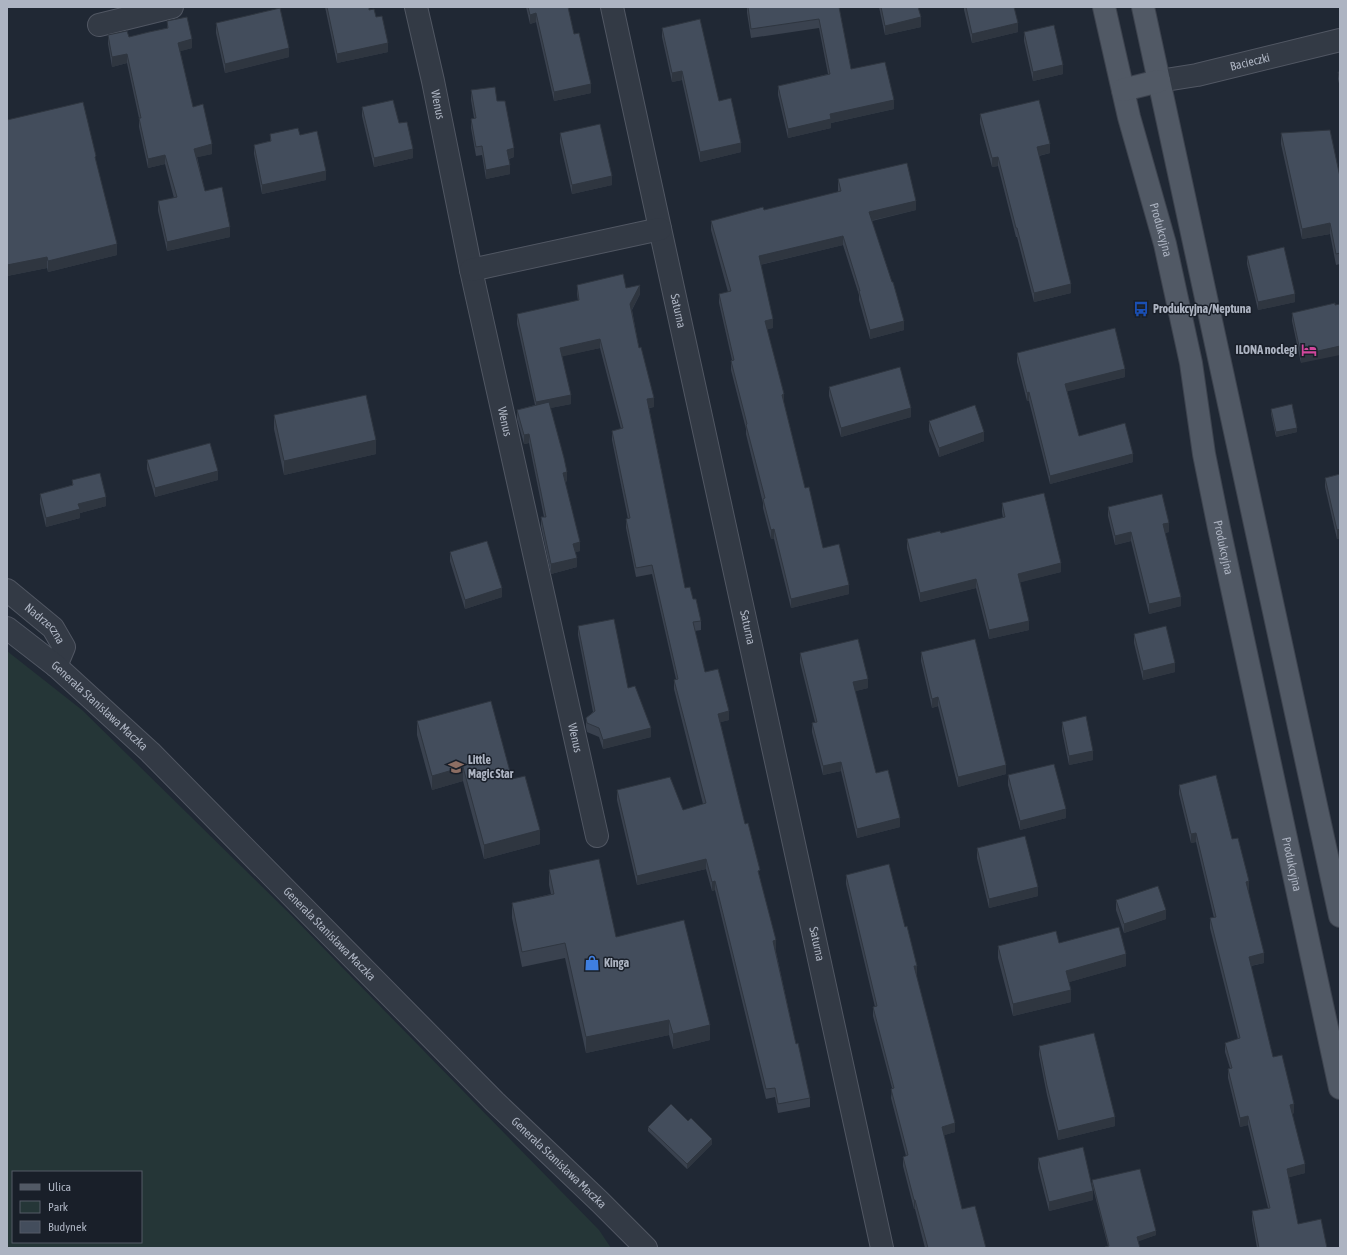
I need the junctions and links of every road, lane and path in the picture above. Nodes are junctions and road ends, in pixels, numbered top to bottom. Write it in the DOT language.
graph roads {
  1 [pos="172,7"];
  2 [pos="416,7"];
  3 [pos="612,7"];
  4 [pos="1104,7"];
  5 [pos="1143,7"];
  6 [pos="99,25"];
  7 [pos="1340,40"];
  8 [pos="1159,81"];
  9 [pos="1123,90"];
  10 [pos="660,229"];
  11 [pos="471,270"];
  12 [pos="7,590"];
  13 [pos="7,628"];
  14 [pos="56,666"];
  15 [pos="597,836"];
  16 [pos="1340,916"];
  17 [pos="1340,1088"];
  18 [pos="646,1248"];
  19 [pos="882,1248"];
  1 -- 6 [label="street"];
  2 -- 11 [label="street, Wenus"];
  3 -- 10 [label="street, Saturna"];
  4 -- 9 [label="main road, Produkcyjna"];
  5 -- 8 [label="main road"];
  7 -- 8 [label="street, Bacieczki"];
  8 -- 9 [label="main road"];
  8 -- 16 [label="main road"];
  9 -- 17 [label="main road, Produkcyjna"];
  10 -- 11 [label="street"];
  10 -- 19 [label="street, Saturna"];
  11 -- 15 [label="street, Wenus"];
  12 -- 14 [label="street, Nadrzeczna"];
  13 -- 14 [label="street, Generała Stanisława Maczka"];
  14 -- 18 [label="street, Generała Stanisława Maczka"];
}
